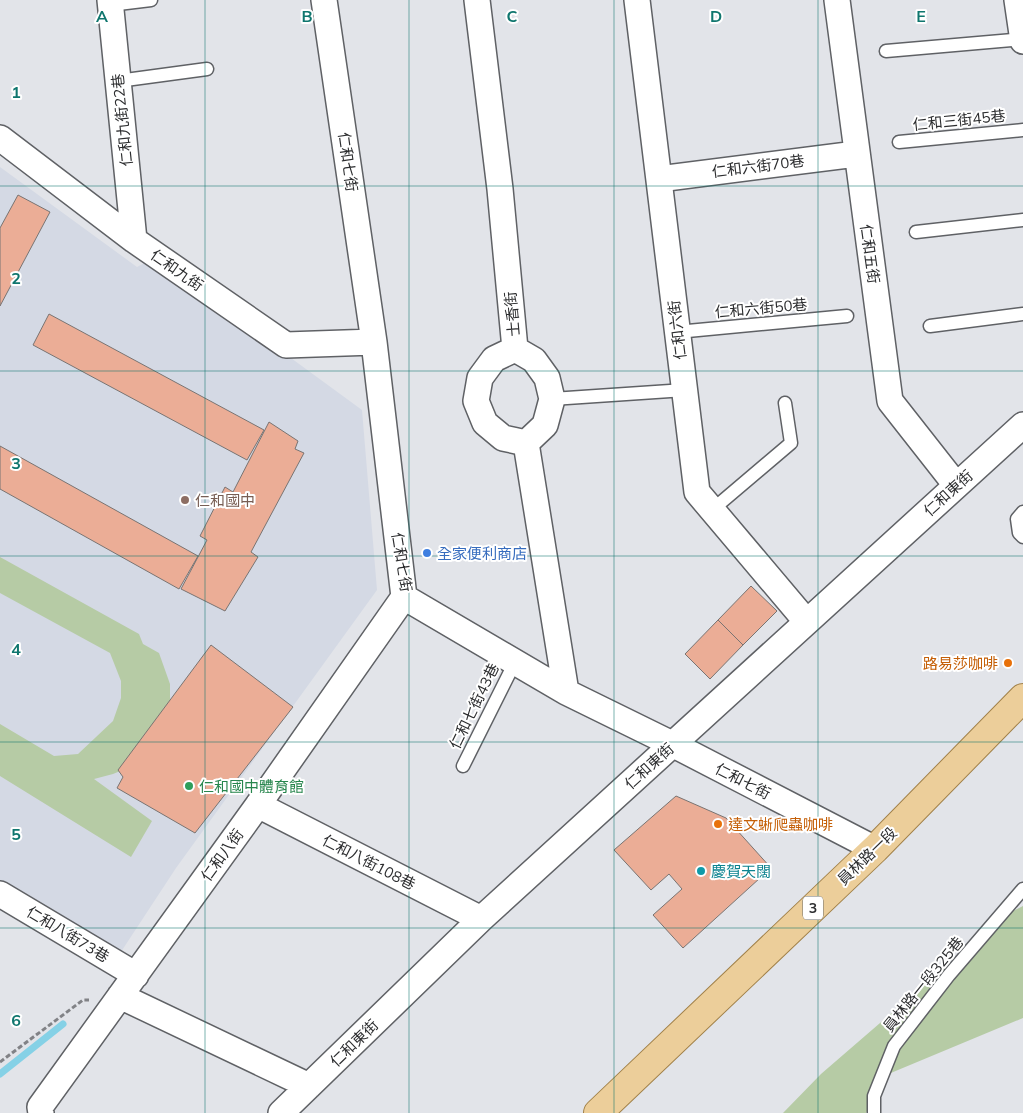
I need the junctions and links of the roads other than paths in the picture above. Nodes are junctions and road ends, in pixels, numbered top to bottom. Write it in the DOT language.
graph roads {
  1 [pos="151,0"];
  2 [pos="324,0"];
  3 [pos="477,0"];
  4 [pos="637,0"];
  5 [pos="837,0"];
  6 [pos="1017,0"];
  7 [pos="110,2"];
  8 [pos="1023,40"];
  9 [pos="886,51"];
  10 [pos="207,69"];
  11 [pos="118,81"];
  12 [pos="1023,130"];
  13 [pos="0,138"];
  14 [pos="899,142"];
  15 [pos="856,154"];
  16 [pos="659,179"];
  17 [pos="1023,220"];
  18 [pos="916,232"];
  19 [pos="134,240"];
  20 [pos="1023,314"];
  21 [pos="847,316"];
  22 [pos="930,326"];
  23 [pos="677,332"];
  24 [pos="374,342"];
  25 [pos="515,349"];
  26 [pos="685,390"];
  27 [pos="552,399"];
  28 [pos="785,403"];
  29 [pos="1023,425"];
  30 [pos="526,443"];
  31 [pos="956,485"];
  32 [pos="712,510"];
  33 [pos="1023,512"];
  34 [pos="1023,537"];
  35 [pos="404,597"];
  36 [pos="806,621"];
  37 [pos="515,662"];
  38 [pos="566,692"];
  39 [pos="1023,698"];
  40 [pos="672,744"];
  41 [pos="463,766"];
  42 [pos="258,805"];
  43 [pos="875,849"];
  44 [pos="1023,889"];
  45 [pos="0,894"];
  46 [pos="481,919"];
  47 [pos="136,974"];
  48 [pos="120,996"];
  49 [pos="309,1086"];
  50 [pos="41,1113"];
  51 [pos="281,1113"];
  52 [pos="598,1113"];
  53 [pos="874,1113"];
  1 -- 7 [label="lane"];
  2 -- 24 [label="street, 仁和七街"];
  3 -- 25 [label="street, 士香街"];
  4 -- 16 [label="street, 仁和六街"];
  5 -- 15 [label="street, 仁和五街"];
  6 -- 8 [label="street"];
  7 -- 11 [label="street, 仁和九街22巷"];
  8 -- 9 [label="lane"];
  10 -- 11 [label="lane"];
  11 -- 19 [label="street, 仁和九街22巷"];
  12 -- 14 [label="lane, 仁和三街45巷"];
  13 -- 19 [label="street, 仁和九街"];
  15 -- 16 [label="street, 仁和六街70巷"];
  15 -- 31 [label="street, 仁和五街"];
  16 -- 23 [label="street, 仁和六街"];
  17 -- 18 [label="lane"];
  19 -- 24 [label="street, 仁和九街"];
  20 -- 22 [label="lane"];
  21 -- 23 [label="lane, 仁和六街50巷"];
  23 -- 26 [label="street, 仁和六街"];
  24 -- 35 [label="street, 仁和七街"];
  25 -- 27 [label="street, 士香街"];
  25 -- 30 [label="street"];
  26 -- 27 [label="lane"];
  26 -- 32 [label="street, 仁和六街"];
  27 -- 30 [label="street"];
  28 -- 32 [label="lane"];
  29 -- 31 [label="street, 仁和東街"];
  30 -- 38 [label="street"];
  31 -- 36 [label="street, 仁和東街"];
  32 -- 36 [label="street, 仁和六街"];
  33 -- 34 [label="lane"];
  35 -- 37 [label="street, 仁和七街"];
  35 -- 42 [label="street, 仁和八街"];
  36 -- 40 [label="street, 仁和東街"];
  37 -- 38 [label="street, 仁和七街"];
  37 -- 41 [label="lane, 仁和七街43巷"];
  38 -- 40 [label="street, 仁和七街"];
  39 -- 43 [label="main road, 員林路一段 / 3"];
  40 -- 43 [label="street, 仁和七街"];
  40 -- 46 [label="street, 仁和東街"];
  42 -- 46 [label="street, 仁和八街108巷"];
  42 -- 47 [label="street, 仁和八街"];
  43 -- 52 [label="main road, 員林路一段 / 3"];
  44 -- 53 [label="lane, 員林路一段325巷"];
  45 -- 47 [label="street, 仁和八街73巷"];
  46 -- 49 [label="street, 仁和東街"];
  47 -- 48 [label="street, 仁和八街"];
  48 -- 49 [label="street"];
  48 -- 50 [label="street, 仁和八街"];
  49 -- 51 [label="street, 仁和東街"];
}
